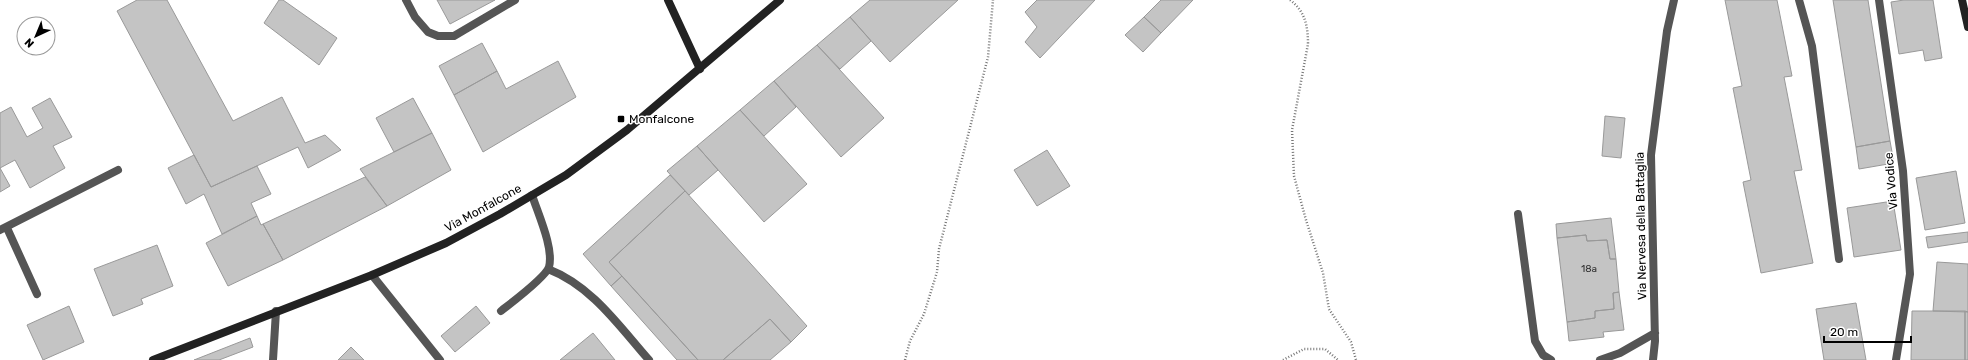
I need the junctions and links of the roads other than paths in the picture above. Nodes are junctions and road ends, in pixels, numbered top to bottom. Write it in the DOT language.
graph roads {
  1 [pos="406,0"];
  2 [pos="515,0"];
  3 [pos="668,0"];
  4 [pos="780,0"];
  5 [pos="1674,0"];
  6 [pos="1800,0"];
  7 [pos="1879,0"];
  8 [pos="1962,0"];
  9 [pos="1968,27"];
  10 [pos="700,69"];
  11 [pos="118,170"];
  12 [pos="532,195"];
  13 [pos="1518,214"];
  14 [pos="3,229"];
  15 [pos="1840,259"];
  16 [pos="548,269"];
  17 [pos="372,275"];
  18 [pos="37,294"];
  19 [pos="276,311"];
  20 [pos="501,311"];
  21 [pos="1655,333"];
  22 [pos="153,360"];
  23 [pos="273,360"];
  24 [pos="440,360"];
  25 [pos="649,360"];
  26 [pos="1551,360"];
  27 [pos="1600,360"];
  28 [pos="1654,360"];
  29 [pos="1896,360"];
  1 -- 2 [label="street"];
  3 -- 10 [label="main road"];
  4 -- 10 [label="main road, Via Monfalcone"];
  5 -- 21 [label="street, Via Nervesa della Battaglia"];
  6 -- 15 [label="street"];
  7 -- 29 [label="street, Via Vodice"];
  8 -- 9 [label="main road"];
  10 -- 12 [label="main road, Via Monfalcone"];
  11 -- 14 [label="street"];
  12 -- 16 [label="street"];
  12 -- 17 [label="main road, Via Monfalcone"];
  13 -- 26 [label="street"];
  14 -- 18 [label="street"];
  16 -- 20 [label="street"];
  16 -- 25 [label="street"];
  17 -- 19 [label="main road, Via Monfalcone"];
  17 -- 24 [label="street"];
  19 -- 22 [label="main road, Via Monfalcone"];
  19 -- 23 [label="street"];
  21 -- 27 [label="street"];
  21 -- 28 [label="street, Via Nervesa della Battaglia"];
}
